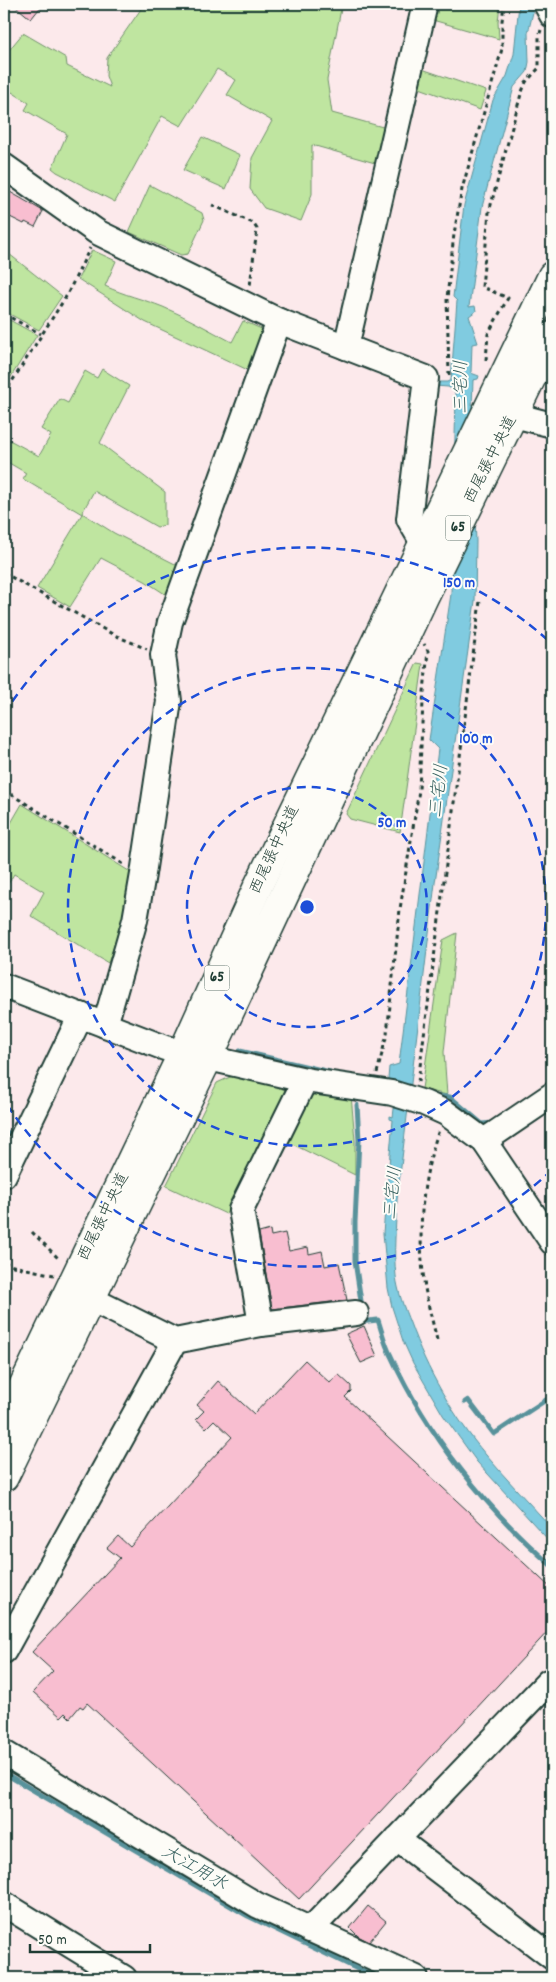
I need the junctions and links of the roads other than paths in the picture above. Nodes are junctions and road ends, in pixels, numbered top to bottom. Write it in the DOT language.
graph roads {
  1 [pos="425,4"];
  2 [pos="4,166"];
  3 [pos="552,276"];
  4 [pos="279,321"];
  5 [pos="552,336"];
  6 [pos="346,347"];
  7 [pos="514,415"];
  8 [pos="552,425"];
  9 [pos="426,536"];
  10 [pos="4,986"];
  11 [pos="93,1020"];
  12 [pos="196,1055"];
  13 [pos="305,1080"];
  14 [pos="552,1094"];
  15 [pos="484,1141"];
  16 [pos="4,1175"];
  17 [pos="552,1242"];
  18 [pos="83,1289"];
  19 [pos="356,1313"];
  20 [pos="261,1324"];
  21 [pos="175,1342"];
  22 [pos="10,1395"];
  23 [pos="4,1426"];
  24 [pos="4,1477"];
  25 [pos="4,1652"];
  26 [pos="552,1685"];
  27 [pos="5,1760"];
  28 [pos="397,1839"];
  29 [pos="4,1904"];
  30 [pos="310,1930"];
  31 [pos="552,1957"];
  32 [pos="124,1978"];
  33 [pos="416,1978"];
  1 -- 6 [label="street"];
  2 -- 4 [label="street"];
  3 -- 9 [label="main road, 西尾張中央道 / 65"];
  4 -- 6 [label="street"];
  4 -- 11 [label="street"];
  5 -- 7 [label="main road, 西尾張中央道 / 65"];
  6 -- 9 [label="street"];
  7 -- 8 [label="street"];
  7 -- 12 [label="main road, 西尾張中央道 / 65"];
  9 -- 12 [label="main road, 西尾張中央道 / 65"];
  10 -- 11 [label="street"];
  11 -- 12 [label="street"];
  11 -- 16 [label="street"];
  12 -- 13 [label="street"];
  12 -- 18 [label="main road, 西尾張中央道 / 65"];
  13 -- 15 [label="street"];
  13 -- 20 [label="street"];
  14 -- 15 [label="street"];
  15 -- 17 [label="street"];
  18 -- 21 [label="street"];
  18 -- 22 [label="main road, 西尾張中央道 / 65"];
  18 -- 24 [label="main road, 西尾張中央道 / 65"];
  19 -- 20 [label="street"];
  20 -- 21 [label="street"];
  21 -- 25 [label="street"];
  22 -- 23 [label="main road, 西尾張中央道 / 65"];
  26 -- 28 [label="street"];
  27 -- 30 [label="street"];
  28 -- 30 [label="street"];
  28 -- 31 [label="street"];
  29 -- 32 [label="street"];
  30 -- 33 [label="street"];
}
